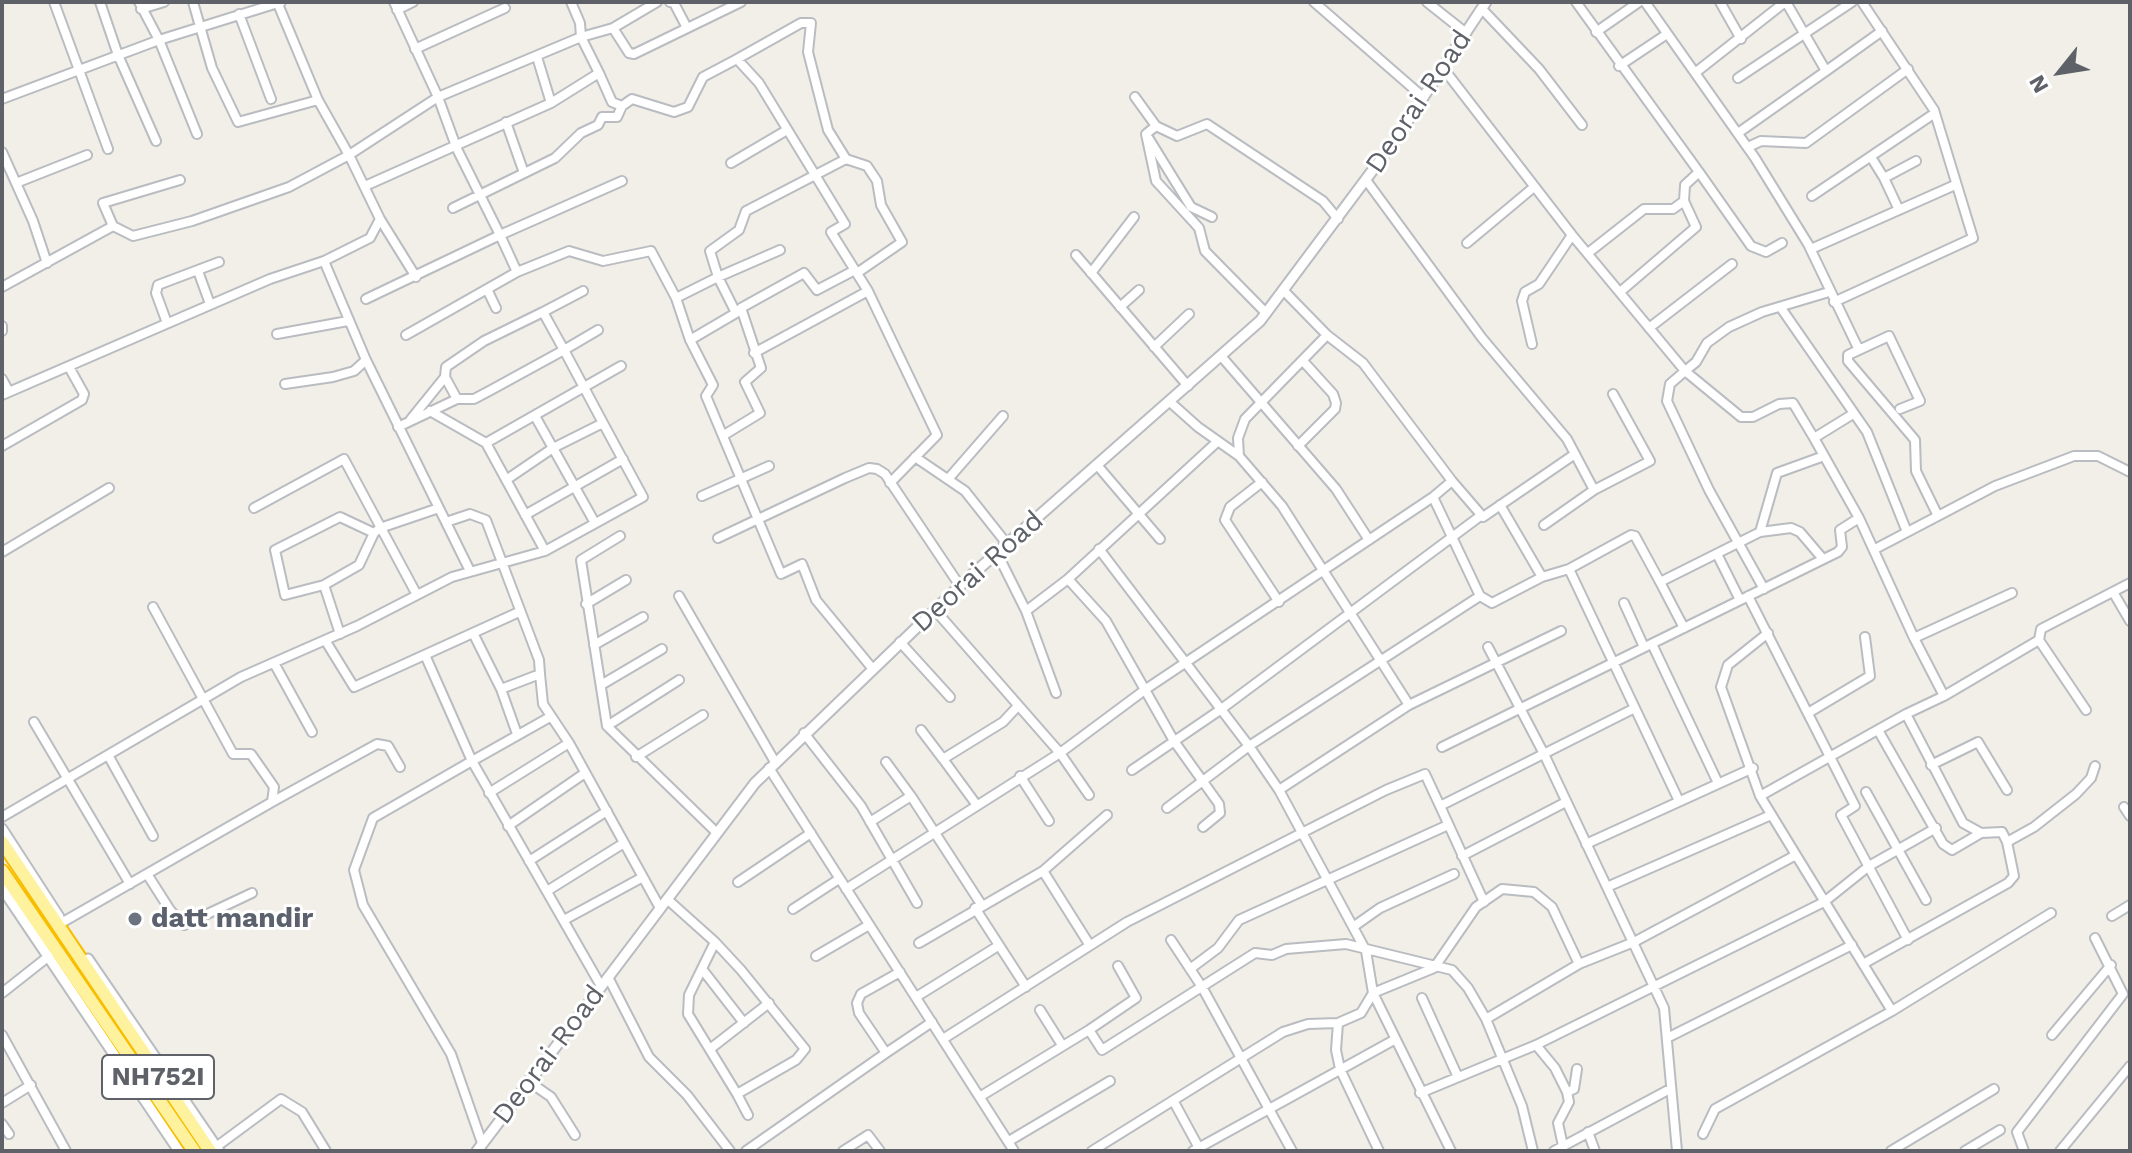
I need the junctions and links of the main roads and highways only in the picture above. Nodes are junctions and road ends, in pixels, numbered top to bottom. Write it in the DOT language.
graph roads {
  1 [pos="2,842"];
  2 [pos="2,871"];
  3 [pos="102,1007"];
  4 [pos="215,1150"];
  5 [pos="194,1151"];
  1 -- 3 [label="highway, NH752I"];
  2 -- 3 [label="highway, NH752I"];
  3 -- 4 [label="highway, NH752I"];
  3 -- 5 [label="highway, NH752I"];
}
